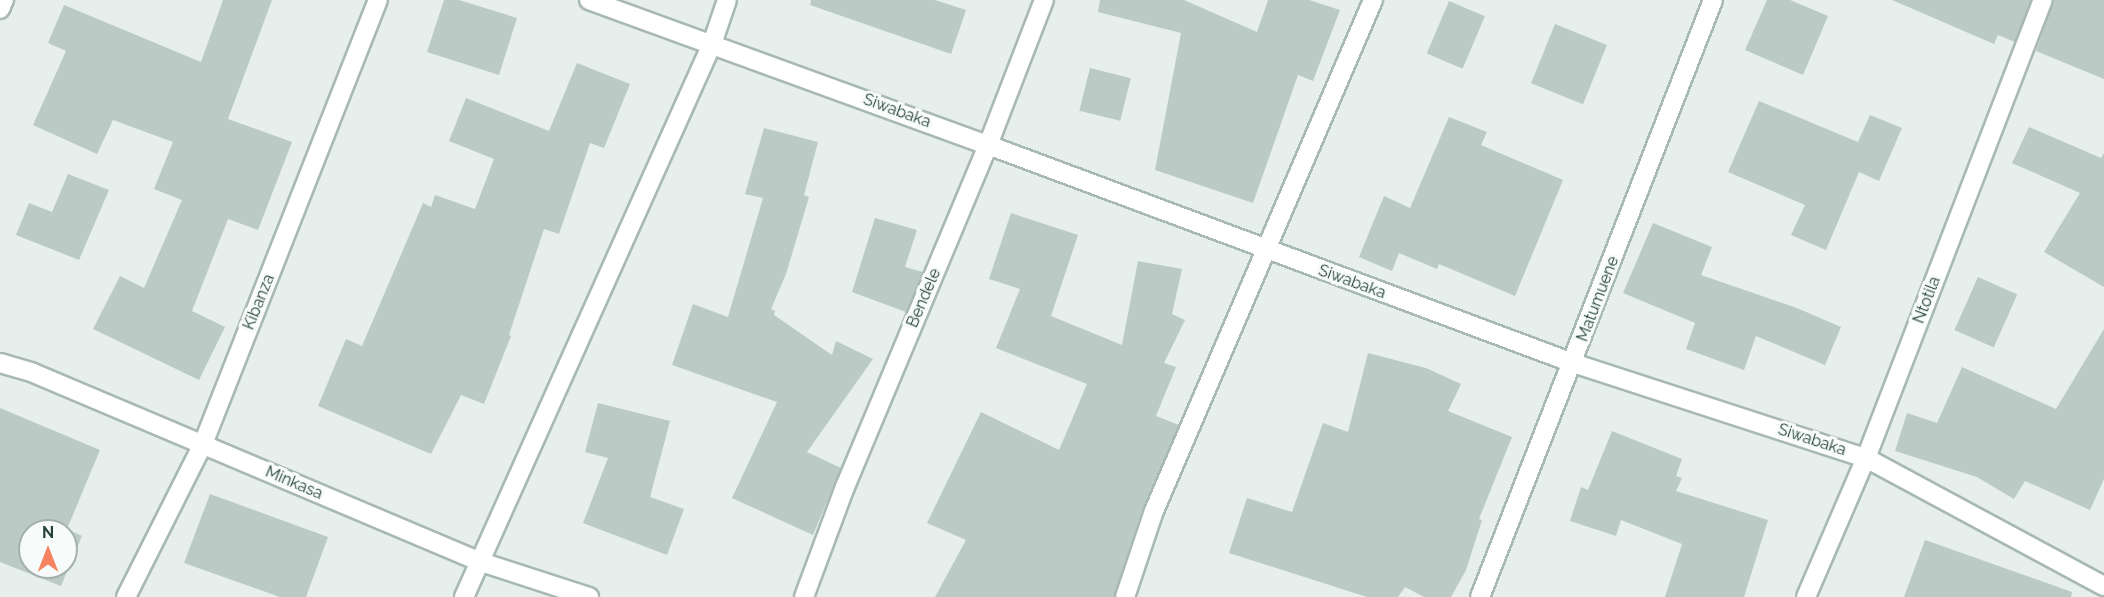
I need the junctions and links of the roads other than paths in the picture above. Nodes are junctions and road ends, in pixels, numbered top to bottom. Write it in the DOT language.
graph roads {
  1 [pos="4,0"];
  2 [pos="378,0"];
  3 [pos="589,0"];
  4 [pos="727,0"];
  5 [pos="1044,0"];
  6 [pos="1373,0"];
  7 [pos="1713,0"];
  8 [pos="2043,0"];
  9 [pos="0,9"];
  10 [pos="711,44"];
  11 [pos="988,145"];
  12 [pos="1267,251"];
  13 [pos="0,363"];
  14 [pos="1573,363"];
  15 [pos="203,444"];
  16 [pos="1866,458"];
  17 [pos="478,561"];
  18 [pos="2104,586"];
  19 [pos="126,597"];
  20 [pos="464,597"];
  21 [pos="589,597"];
  22 [pos="804,597"];
  23 [pos="1125,597"];
  24 [pos="1480,597"];
  25 [pos="1806,597"];
  1 -- 9 [label="street"];
  2 -- 15 [label="street, Kibanza"];
  3 -- 10 [label="street, Siwabaka"];
  4 -- 10 [label="street"];
  5 -- 11 [label="street, Bendele"];
  6 -- 12 [label="street"];
  7 -- 14 [label="street, Matumuene"];
  8 -- 16 [label="street, Ntotila"];
  10 -- 11 [label="street, Siwabaka"];
  10 -- 17 [label="street"];
  11 -- 12 [label="street, Siwabaka"];
  11 -- 22 [label="street, Bendele"];
  12 -- 14 [label="street, Siwabaka"];
  12 -- 23 [label="street"];
  13 -- 15 [label="street, Minkasa"];
  14 -- 16 [label="street, Siwabaka"];
  14 -- 24 [label="street, Matumuene"];
  15 -- 17 [label="street, Minkasa"];
  15 -- 19 [label="street, Kibanza"];
  16 -- 18 [label="street, Siwabaka"];
  16 -- 25 [label="street, Ntotila"];
  17 -- 20 [label="street"];
  17 -- 21 [label="street, Minkasa"];
}
